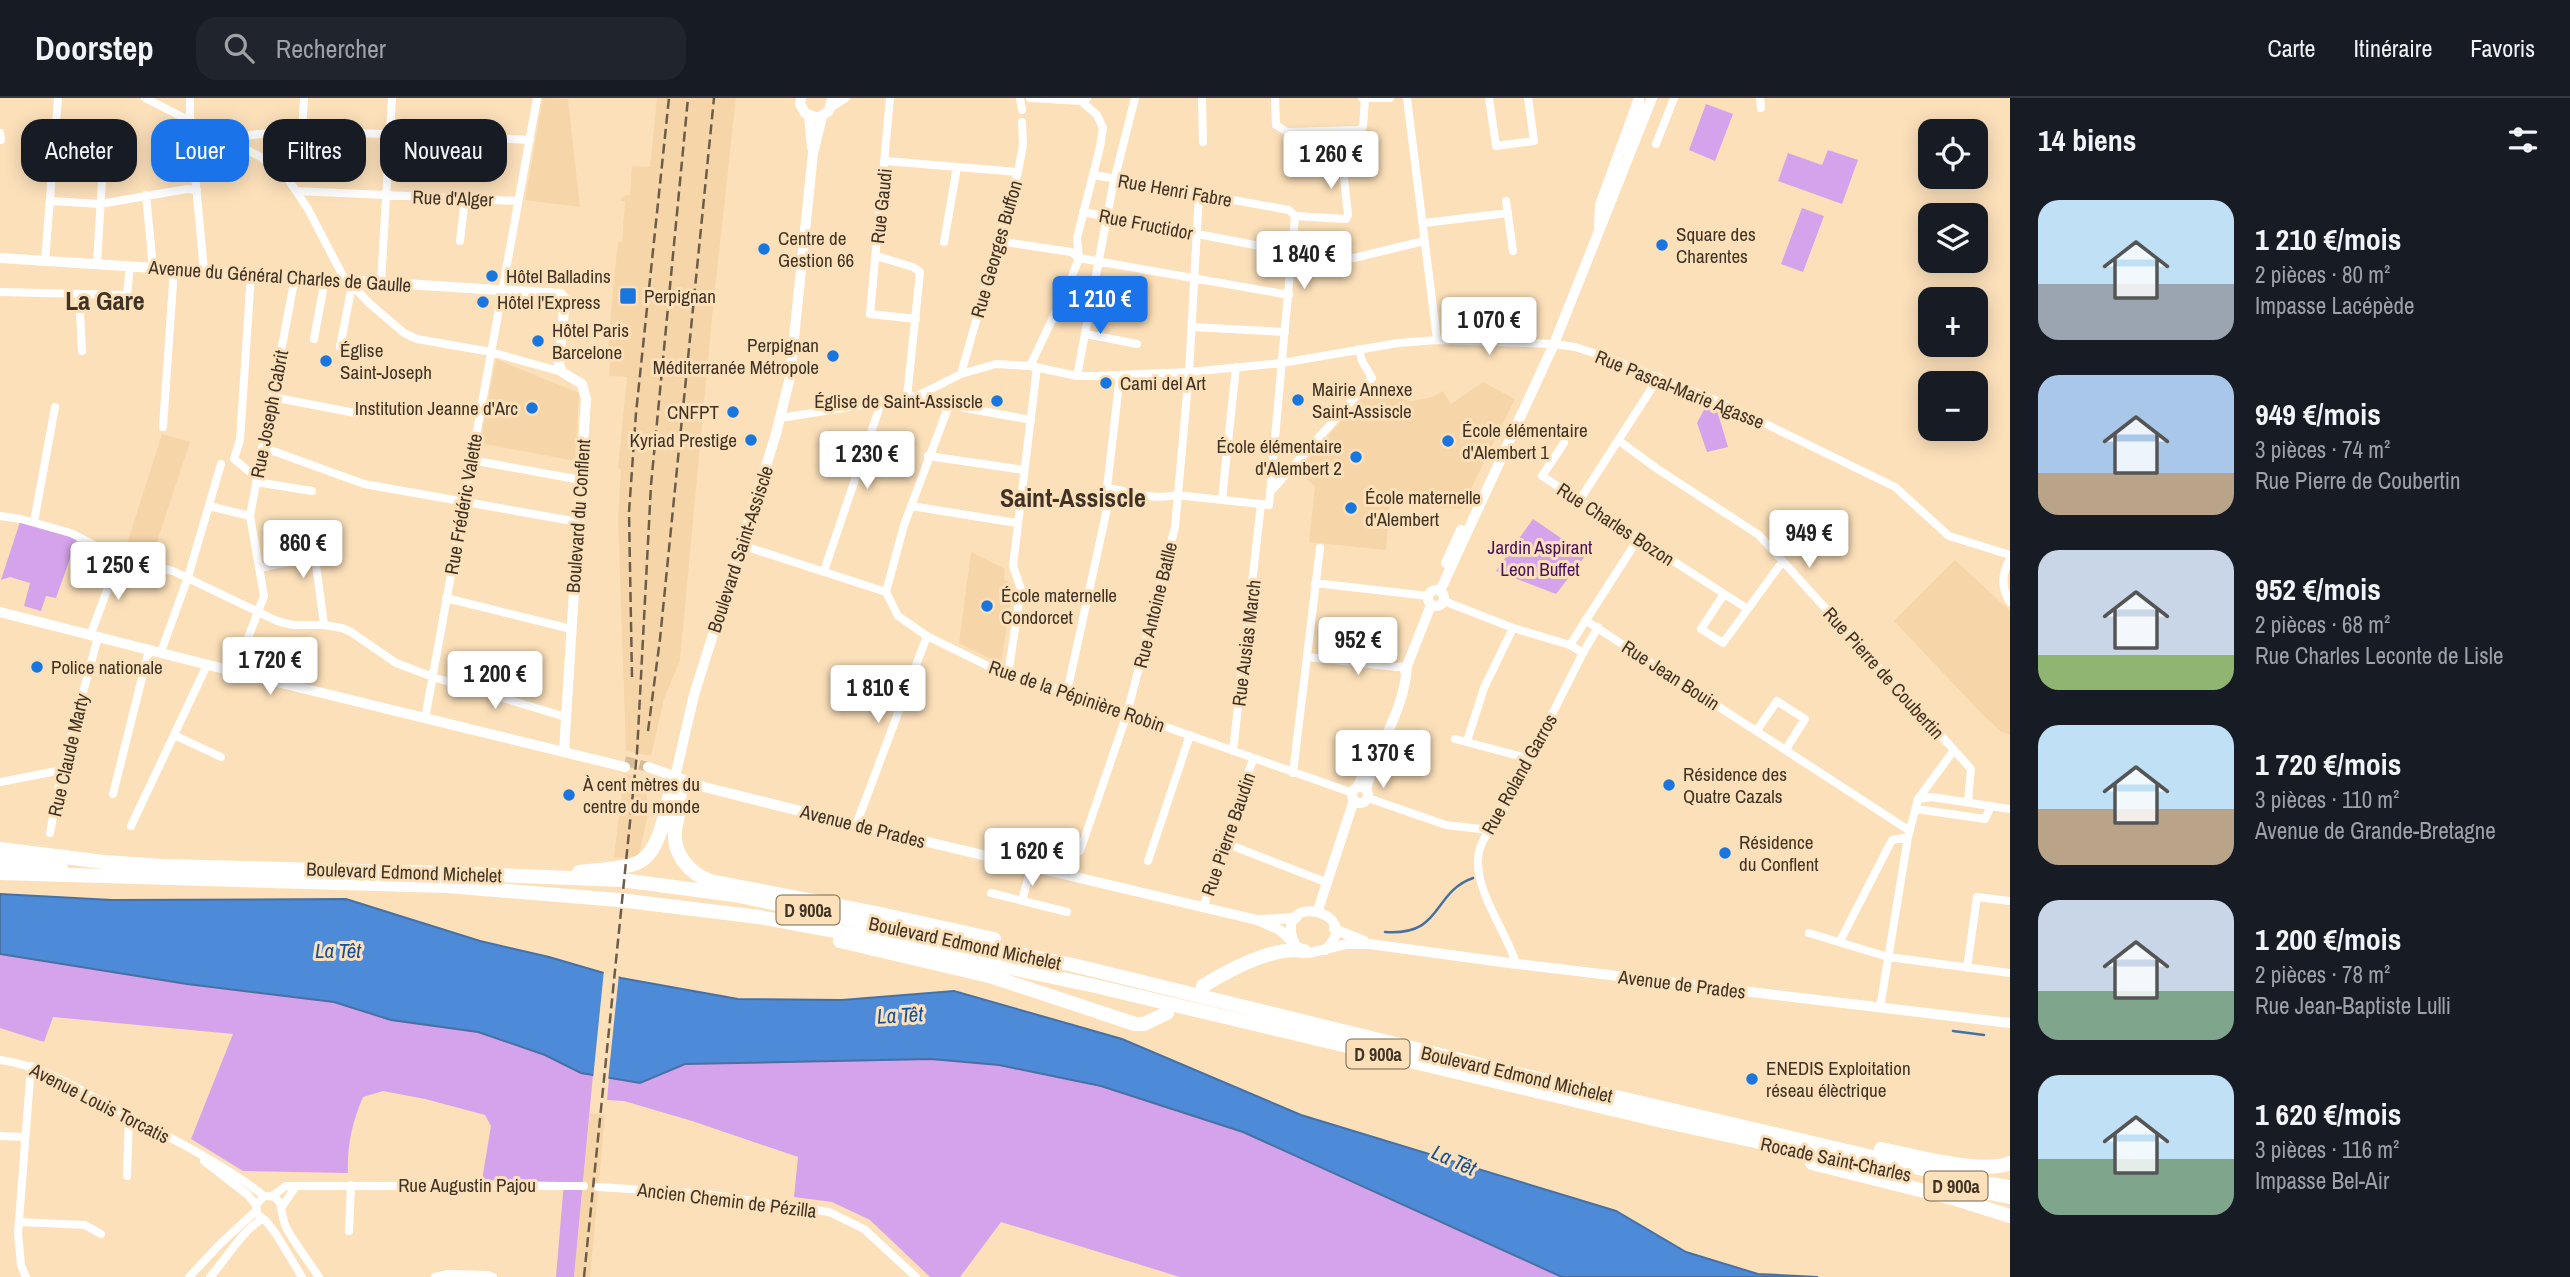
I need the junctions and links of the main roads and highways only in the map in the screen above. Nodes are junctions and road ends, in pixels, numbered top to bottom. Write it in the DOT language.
graph roads {
  1 [pos="1640,98"];
  2 [pos="1652,98"];
  3 [pos="1599,228"];
  4 [pos="0,612"];
  5 [pos="625,764"];
  6 [pos="647,770"];
  7 [pos="675,777"];
  8 [pos="0,849"];
  9 [pos="0,860"];
  10 [pos="0,873"];
  11 [pos="540,877"];
  12 [pos="190,879"];
  13 [pos="650,905"];
  14 [pos="1318,910"];
  15 [pos="1296,918"];
  16 [pos="1257,920"];
  17 [pos="1334,929"];
  18 [pos="1370,944"];
  19 [pos="1299,946"];
  20 [pos="1325,950"];
  21 [pos="1073,965"];
  22 [pos="1008,968"];
  23 [pos="993,977"];
  24 [pos="1203,986"];
  25 [pos="1167,1013"];
  26 [pos="1994,1023"];
  27 [pos="2010,1023"];
  28 [pos="2010,1031"];
  29 [pos="1664,1115"];
  30 [pos="2010,1163"];
  31 [pos="2010,1179"];
  32 [pos="2010,1187"];
  33 [pos="2010,1209"];
  1 -- 3 [label="main road"];
  2 -- 3 [label="main road"];
  3 -- 14 [label="main road"];
  4 -- 5 [label="main road"];
  6 -- 7 [label="main road, Avenue de Prades"];
  7 -- 11 [label="highway"];
  7 -- 16 [label="main road, Avenue de Prades"];
  7 -- 21 [label="highway"];
  8 -- 11 [label="highway, Boulevard Edmond Michelet / D 900a"];
  9 -- 12 [label="highway"];
  10 -- 12 [label="highway, Boulevard Edmond Michelet"];
  11 -- 21 [label="highway, Boulevard Edmond Michelet / D 900a"];
  12 -- 13 [label="highway, Boulevard Edmond Michelet / D 900a"];
  13 -- 22 [label="highway, Boulevard Edmond Michelet / D 900a"];
  13 -- 23 [label="highway"];
  14 -- 15 [label="main road"];
  14 -- 17 [label="main road"];
  15 -- 16 [label="main road, Avenue de Prades"];
  15 -- 19 [label="main road"];
  16 -- 19 [label="main road, Avenue de Prades"];
  17 -- 18 [label="main road, Avenue de Prades"];
  17 -- 20 [label="main road"];
  18 -- 20 [label="main road, Avenue de Prades"];
  18 -- 26 [label="main road, Avenue de Prades"];
  19 -- 20 [label="main road"];
  19 -- 24 [label="highway"];
  21 -- 29 [label="highway, Boulevard Edmond Michelet / D 900a"];
  22 -- 23 [label="highway"];
  22 -- 29 [label="highway, Boulevard Edmond Michelet / D 900a"];
  23 -- 25 [label="highway"];
  26 -- 27 [label="main road, Avenue de Prades"];
  26 -- 28 [label="main road, Avenue de Prades"];
  29 -- 30 [label="highway, D 900a"];
  29 -- 32 [label="highway, Rocade Saint-Charles / D 900a"];
  29 -- 33 [label="highway, Rocade Saint-Charles / D 900a"];
  31 -- 33 [label="main road"];
}
